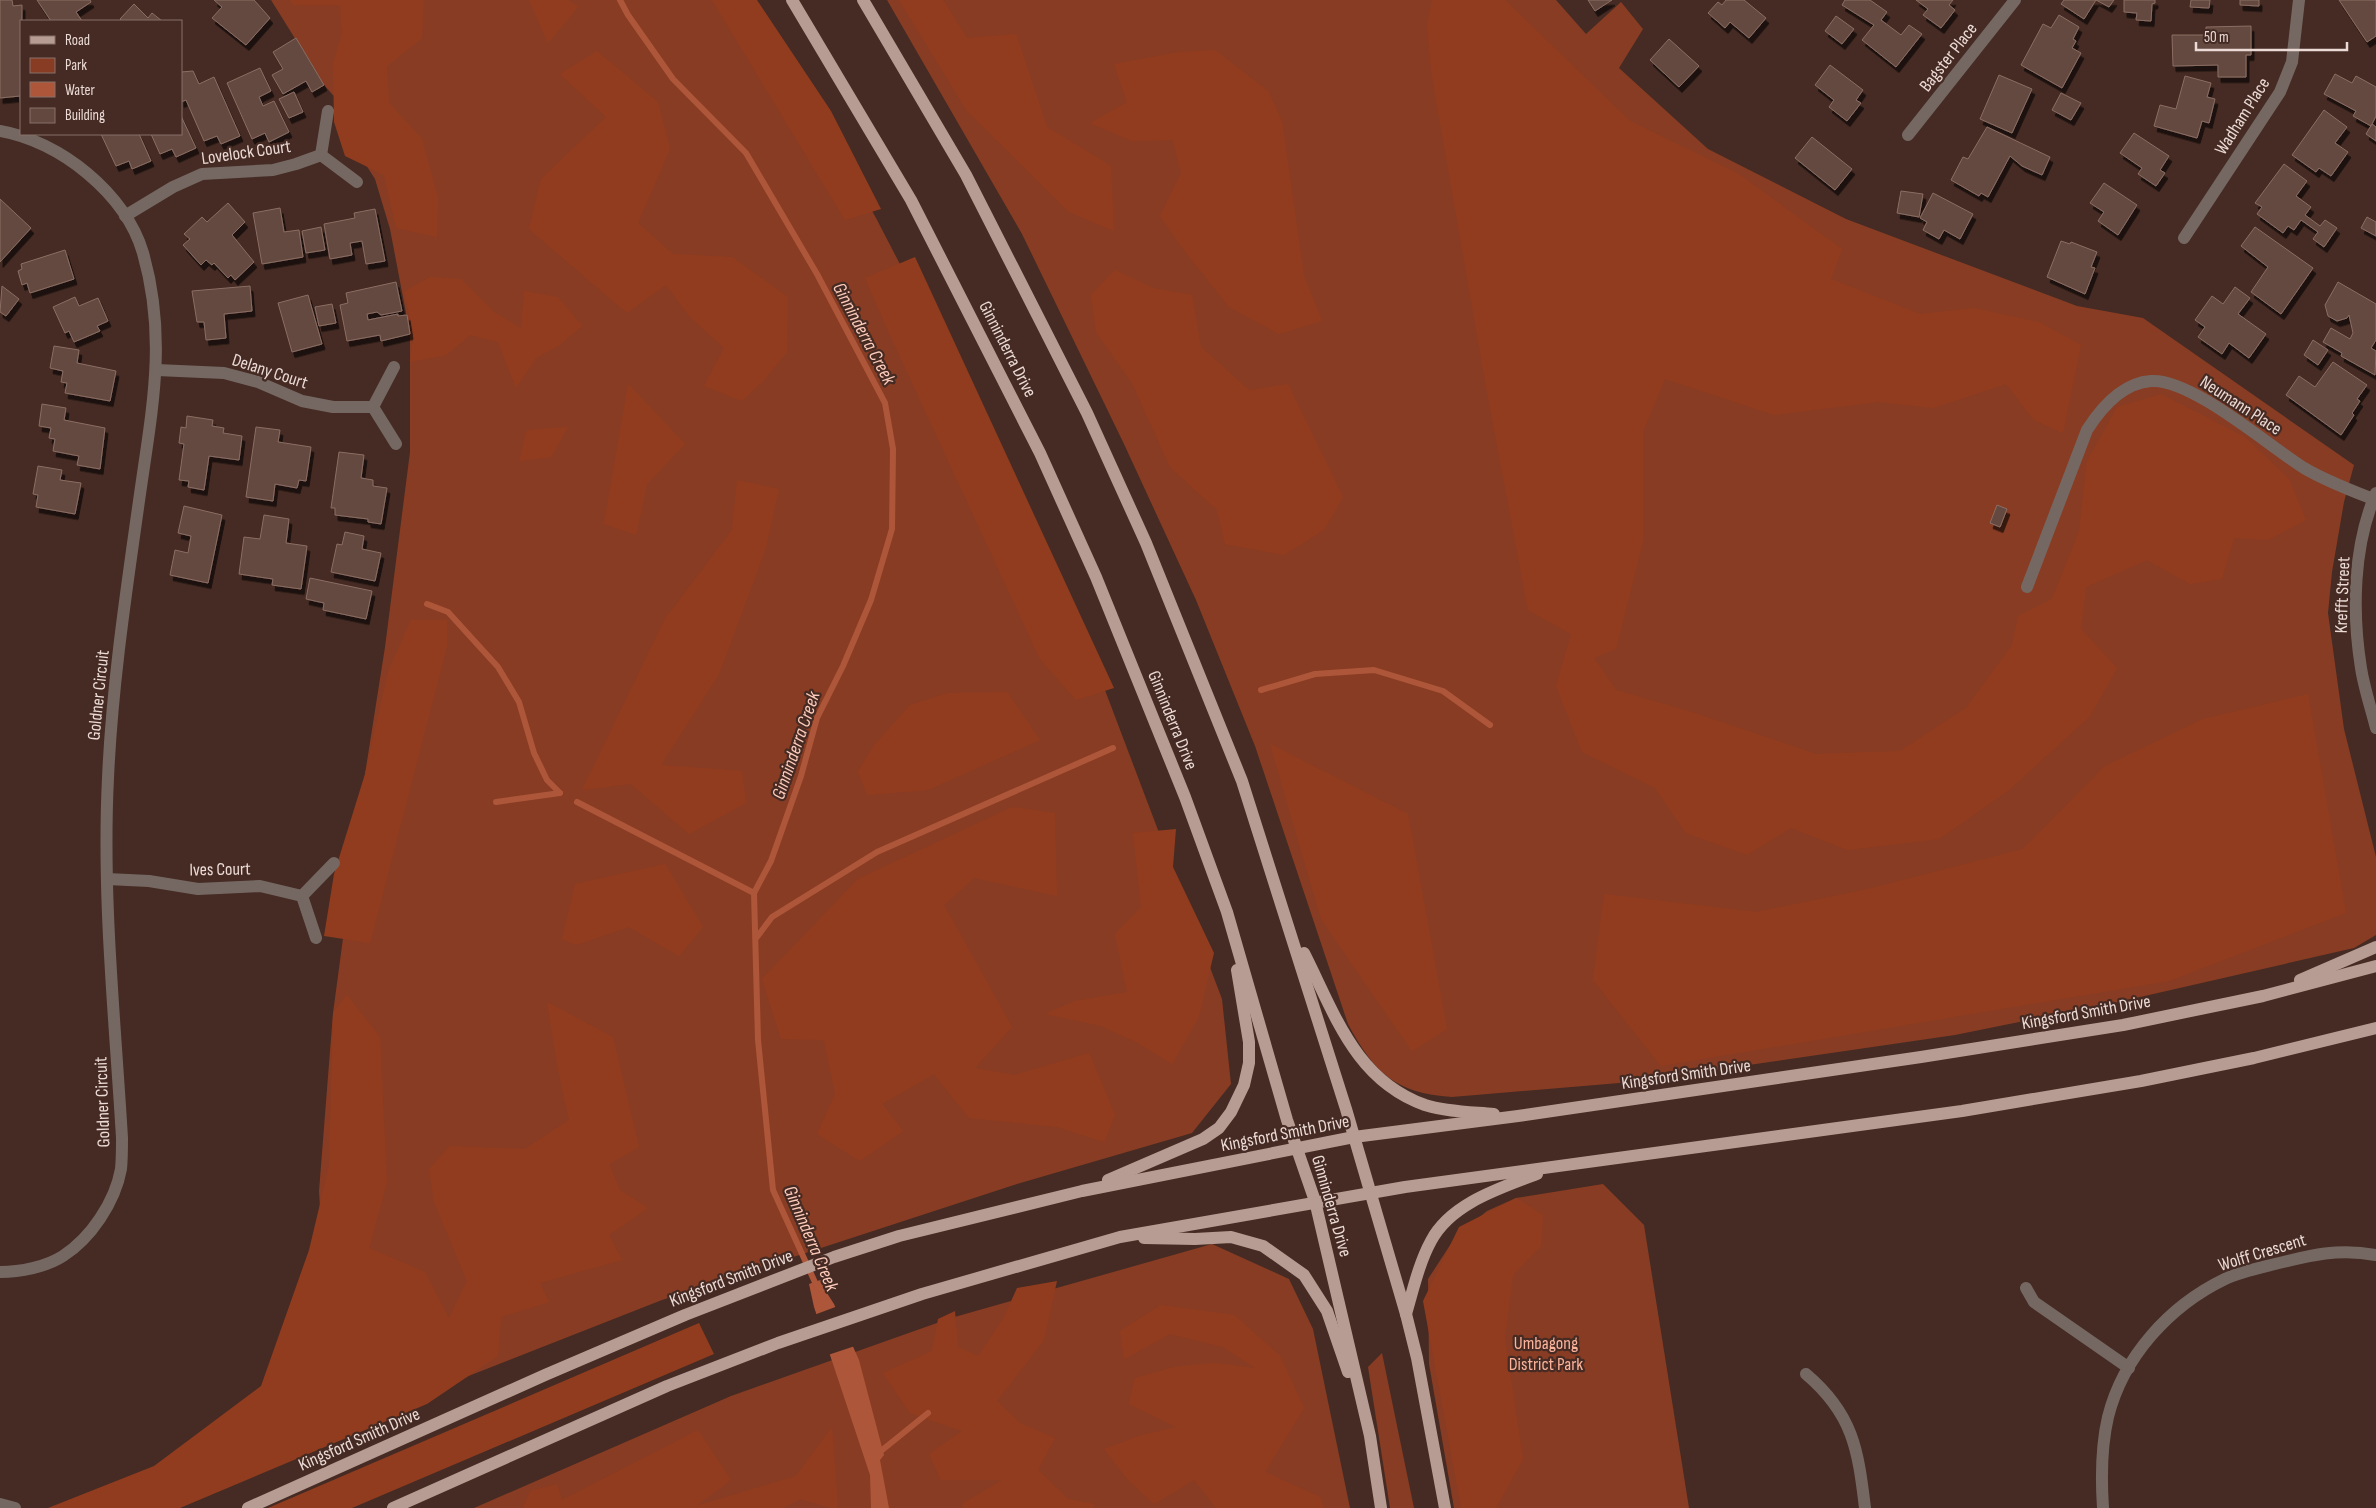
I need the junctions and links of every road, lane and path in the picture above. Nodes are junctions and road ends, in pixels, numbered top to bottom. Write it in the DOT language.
graph roads {
  1 [pos="792,0"];
  2 [pos="862,0"];
  3 [pos="2015,0"];
  4 [pos="2299,0"];
  5 [pos="328,111"];
  6 [pos="0,131"];
  7 [pos="1908,135"];
  8 [pos="321,155"];
  9 [pos="357,182"];
  10 [pos="126,216"];
  11 [pos="2184,238"];
  12 [pos="394,367"];
  13 [pos="157,370"];
  14 [pos="373,407"];
  15 [pos="396,444"];
  16 [pos="2375,496"];
  17 [pos="2027,587"];
  18 [pos="2376,728"];
  19 [pos="334,863"];
  20 [pos="107,879"];
  21 [pos="302,896"];
  22 [pos="1227,912"];
  23 [pos="1287,920"];
  24 [pos="316,938"];
  25 [pos="2376,947"];
  26 [pos="2376,966"];
  27 [pos="2263,996"];
  28 [pos="2372,1028"];
  29 [pos="1518,1116"];
  30 [pos="1354,1137"];
  31 [pos="1297,1149"];
  32 [pos="1556,1167"];
  33 [pos="1082,1191"];
  34 [pos="1370,1192"];
  35 [pos="1315,1201"];
  36 [pos="1120,1237"];
  37 [pos="2376,1255"];
  38 [pos="0,1272"];
  39 [pos="2026,1288"];
  40 [pos="1406,1314"];
  41 [pos="2128,1368"];
  42 [pos="1806,1374"];
  43 [pos="1370,1436"];
  44 [pos="0,1504"];
  45 [pos="14,1508"];
  46 [pos="248,1508"];
  47 [pos="393,1508"];
  48 [pos="1381,1508"];
  49 [pos="1445,1508"];
  50 [pos="1865,1508"];
  51 [pos="2103,1508"];
  1 -- 22 [label="main road, Ginninderra Drive"];
  2 -- 23 [label="main road"];
  3 -- 7 [label="street, Bagster Place"];
  4 -- 11 [label="street, Wadham Place"];
  5 -- 8 [label="street"];
  6 -- 10 [label="street, Goldner Circuit"];
  8 -- 9 [label="street"];
  8 -- 10 [label="street, Lovelock Court"];
  10 -- 13 [label="street, Goldner Circuit"];
  12 -- 14 [label="street"];
  13 -- 14 [label="street, Delany Court"];
  13 -- 20 [label="street, Goldner Circuit"];
  14 -- 15 [label="street"];
  16 -- 17 [label="street, Neumann Place"];
  16 -- 18 [label="street, Krefft Street"];
  19 -- 21 [label="street"];
  20 -- 21 [label="street, Ives Court"];
  20 -- 38 [label="street, Goldner Circuit"];
  21 -- 24 [label="street"];
  22 -- 31 [label="main road, Ginninderra Drive"];
  22 -- 33 [label="main road"];
  23 -- 29 [label="main road"];
  23 -- 30 [label="main road"];
  25 -- 27 [label="main road"];
  26 -- 27 [label="main road, Kingsford Smith Drive"];
  27 -- 29 [label="main road, Kingsford Smith Drive"];
  28 -- 32 [label="main road"];
  29 -- 30 [label="main road, Kingsford Smith Drive"];
  30 -- 31 [label="main road, Kingsford Smith Drive"];
  30 -- 34 [label="main road"];
  31 -- 33 [label="main road, Kingsford Smith Drive"];
  31 -- 35 [label="main road, Ginninderra Drive"];
  32 -- 34 [label="main road"];
  32 -- 40 [label="main road"];
  33 -- 46 [label="main road, Kingsford Smith Drive"];
  34 -- 35 [label="main road"];
  34 -- 40 [label="main road"];
  35 -- 36 [label="main road"];
  35 -- 43 [label="main road, Ginninderra Drive"];
  36 -- 43 [label="main road"];
  36 -- 47 [label="main road"];
  37 -- 41 [label="street, Wolff Crescent"];
  39 -- 41 [label="street"];
  40 -- 49 [label="main road"];
  41 -- 51 [label="street, Wolff Crescent"];
  42 -- 50 [label="street"];
  43 -- 48 [label="main road, Ginninderra Drive"];
  44 -- 45 [label="street"];
}
